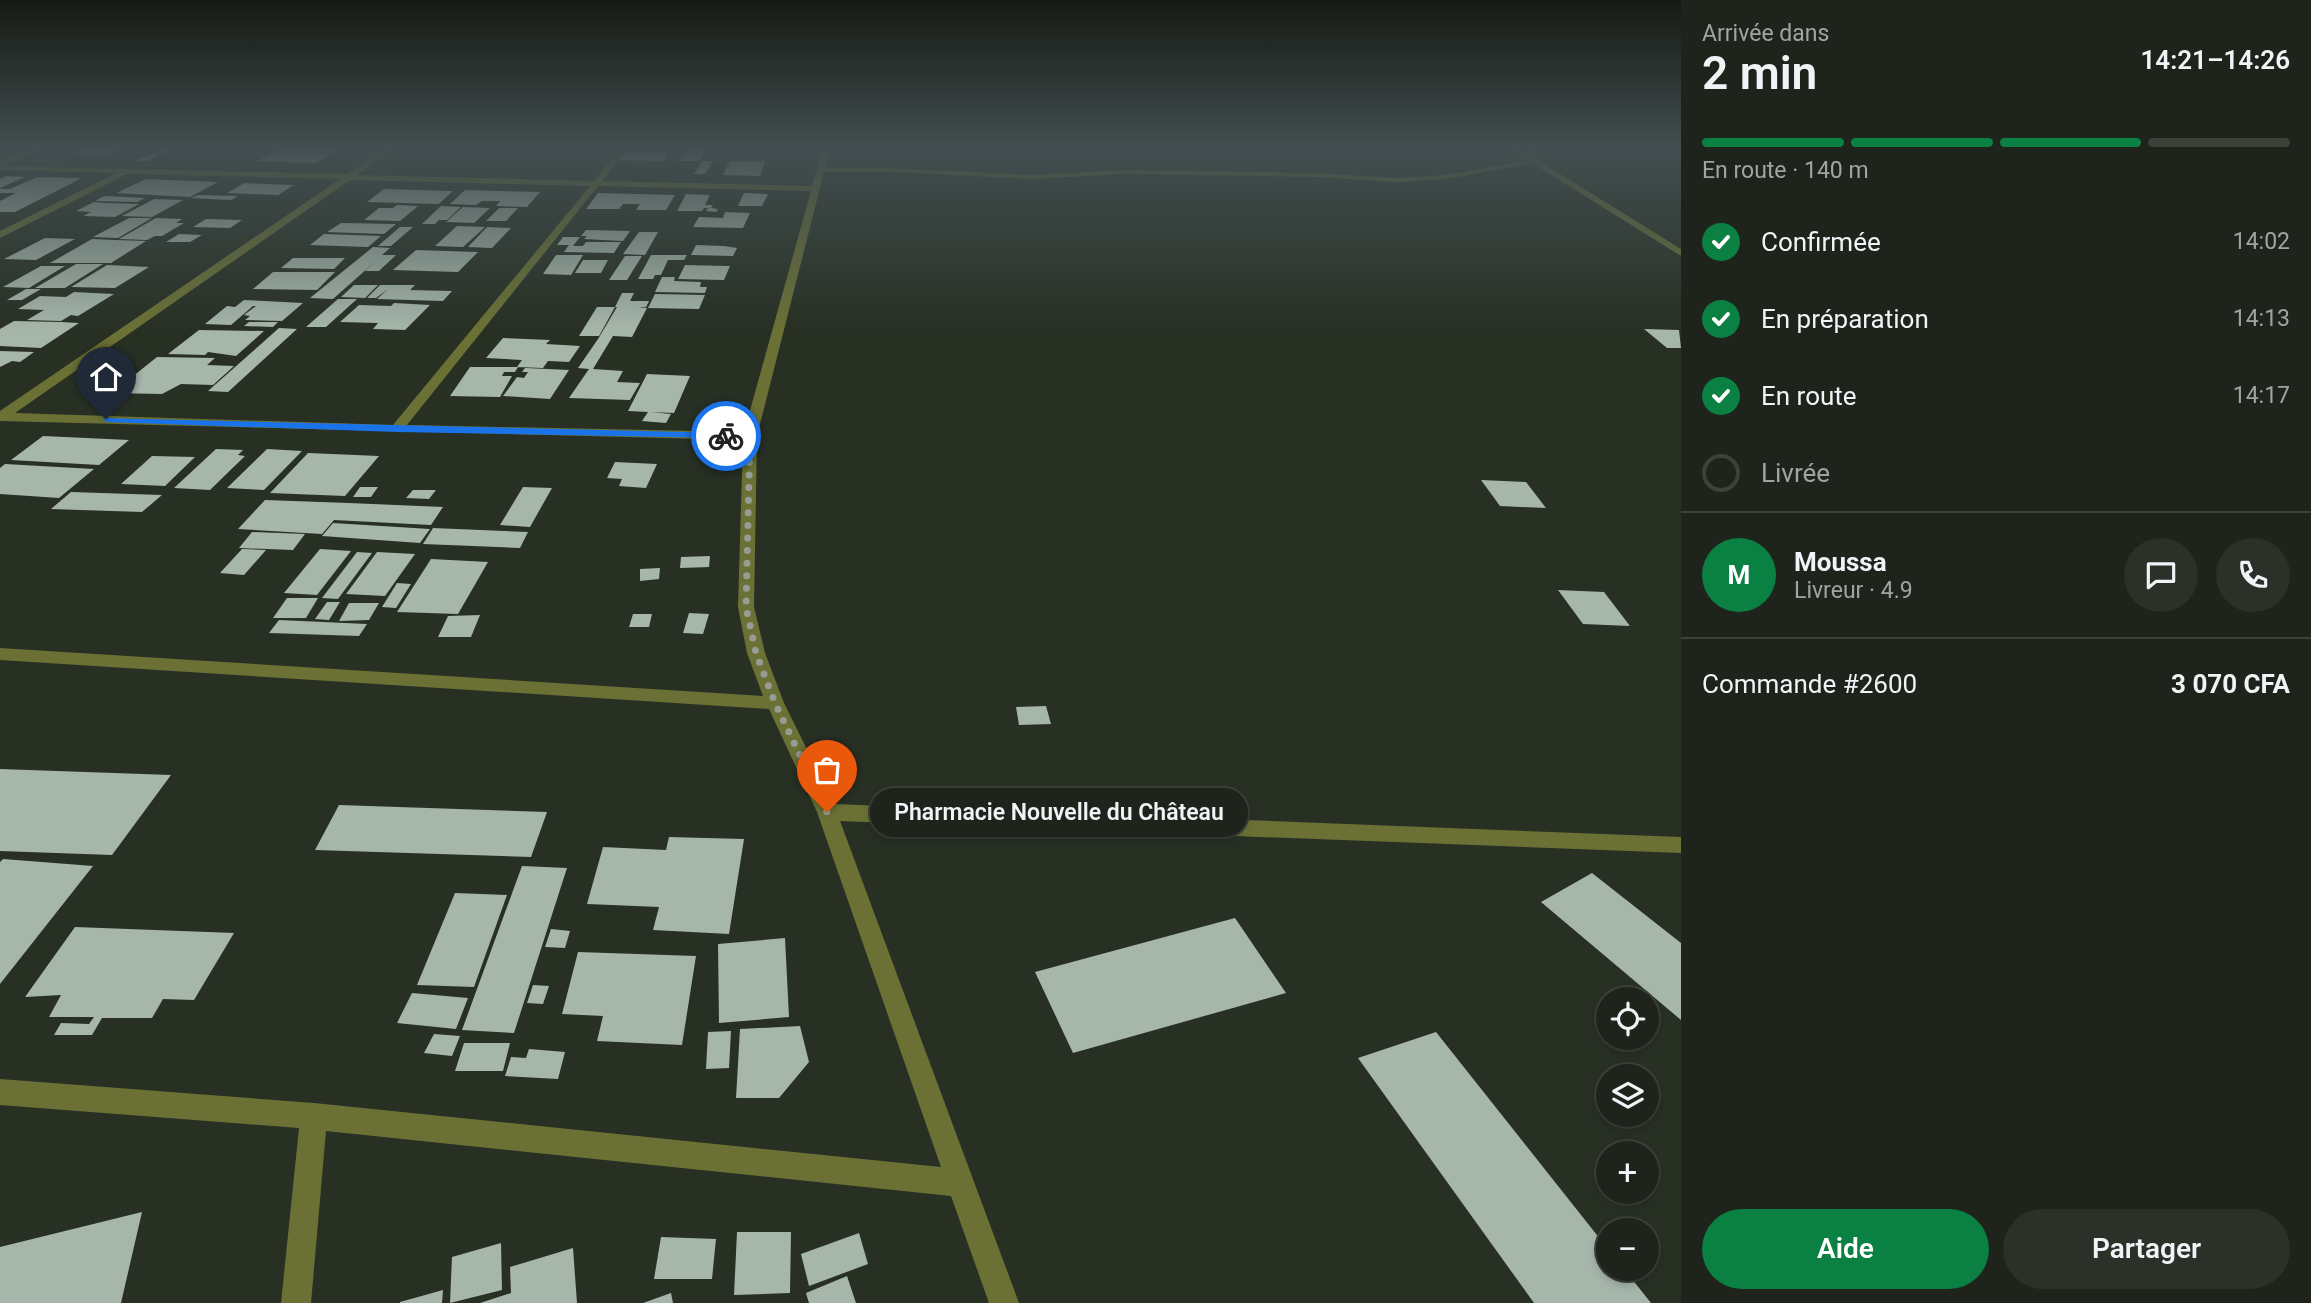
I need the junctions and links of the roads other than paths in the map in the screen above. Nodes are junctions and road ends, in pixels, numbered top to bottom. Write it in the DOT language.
graph roads {
  1 [pos="49,210"];
  2 [pos="300,210"];
  3 [pos="573,210"];
  4 [pos="808,210"];
  5 [pos="1611,210"];
  6 [pos="0,234"];
  7 [pos="1681,253"];
  8 [pos="0,416"];
  9 [pos="397,429"];
  10 [pos="750,436"];
  11 [pos="0,654"];
  12 [pos="775,703"];
  13 [pos="827,812"];
  14 [pos="1681,845"];
  15 [pos="0,1092"];
  16 [pos="314,1116"];
  17 [pos="960,1183"];
  18 [pos="296,1303"];
  19 [pos="1004,1303"];
  1 -- 6 [label="street"];
  2 -- 8 [label="street"];
  3 -- 9 [label="street"];
  4 -- 10 [label="street"];
  5 -- 7 [label="street"];
  8 -- 9 [label="street"];
  9 -- 10 [label="street"];
  10 -- 12 [label="street"];
  11 -- 12 [label="street"];
  12 -- 13 [label="street"];
  13 -- 14 [label="street"];
  13 -- 17 [label="street"];
  15 -- 16 [label="street"];
  16 -- 17 [label="street"];
  16 -- 18 [label="street"];
  17 -- 19 [label="street"];
}
